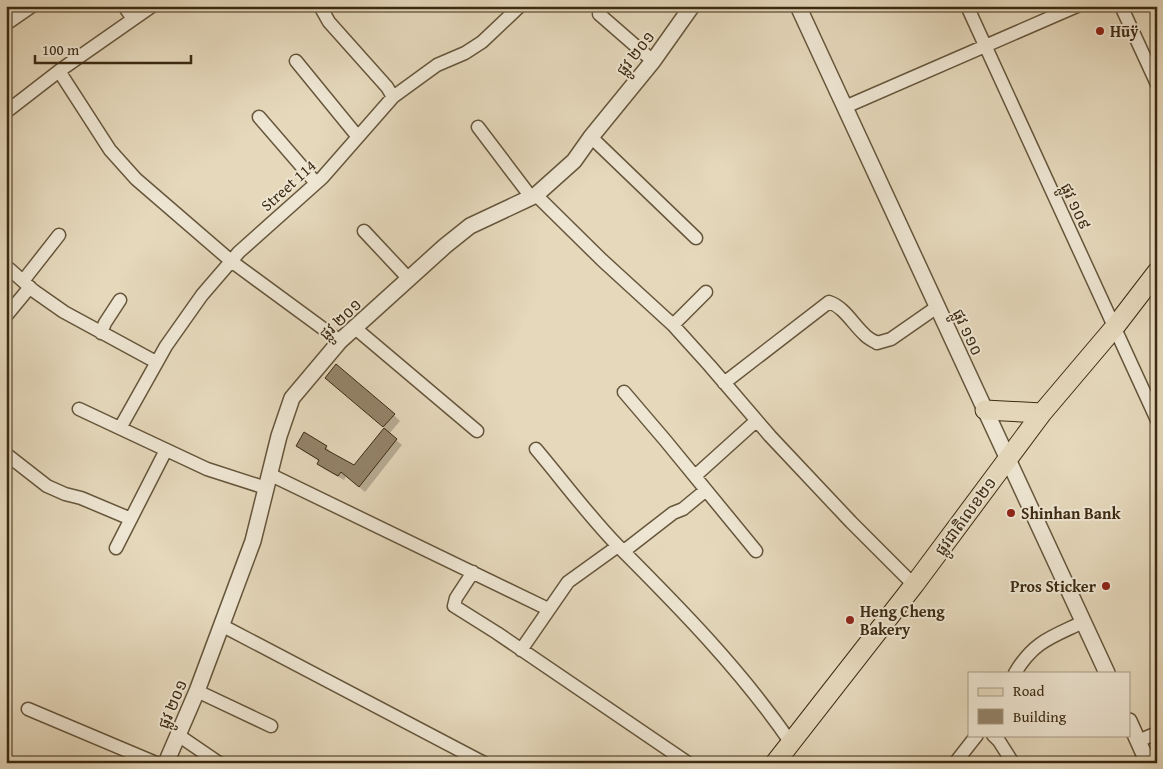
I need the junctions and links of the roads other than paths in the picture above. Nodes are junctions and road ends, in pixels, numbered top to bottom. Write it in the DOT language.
graph roads {
  1 [pos="32,6"];
  2 [pos="124,6"];
  3 [pos="152,6"];
  4 [pos="320,6"];
  5 [pos="520,6"];
  6 [pos="692,6"];
  7 [pos="798,6"];
  8 [pos="967,6"];
  9 [pos="1077,6"];
  10 [pos="1121,6"];
  11 [pos="599,14"];
  12 [pos="133,19"];
  13 [pos="6,24"];
  14 [pos="985,46"];
  15 [pos="296,61"];
  16 [pos="653,61"];
  17 [pos="58,71"];
  18 [pos="1157,84"];
  19 [pos="394,97"];
  20 [pos="845,107"];
  21 [pos="6,112"];
  22 [pos="259,117"];
  23 [pos="478,127"];
  24 [pos="358,137"];
  25 [pos="591,137"];
  26 [pos="316,183"];
  27 [pos="534,196"];
  28 [pos="364,231"];
  29 [pos="59,235"];
  30 [pos="696,238"];
  31 [pos="231,261"];
  32 [pos="6,266"];
  33 [pos="1157,272"];
  34 [pos="409,278"];
  35 [pos="26,284"];
  36 [pos="706,292"];
  37 [pos="120,300"];
  38 [pos="937,307"];
  39 [pos="6,316"];
  40 [pos="673,325"];
  41 [pos="356,328"];
  42 [pos="1114,328"];
  43 [pos="101,333"];
  44 [pos="340,341"];
  45 [pos="156,362"];
  46 [pos="724,383"];
  47 [pos="624,392"];
  48 [pos="80,409"];
  49 [pos="985,410"];
  50 [pos="1042,413"];
  51 [pos="1157,420"];
  52 [pos="756,421"];
  53 [pos="120,428"];
  54 [pos="477,431"];
  55 [pos="536,449"];
  56 [pos="166,450"];
  57 [pos="6,454"];
  58 [pos="1007,459"];
  59 [pos="695,476"];
  60 [pos="268,481"];
  61 [pos="706,490"];
  62 [pos="131,519"];
  63 [pos="116,548"];
  64 [pos="621,548"];
  65 [pos="756,550"];
  66 [pos="473,572"];
  67 [pos="914,585"];
  68 [pos="548,609"];
  69 [pos="1083,622"];
  70 [pos="221,625"];
  71 [pos="521,650"];
  72 [pos="1016,672"];
  73 [pos="1107,672"];
  74 [pos="198,691"];
  75 [pos="28,709"];
  76 [pos="1130,723"];
  77 [pos="271,726"];
  78 [pos="1157,733"];
  79 [pos="178,735"];
  80 [pos="976,736"];
  81 [pos="994,736"];
  82 [pos="1138,741"];
  83 [pos="791,743"];
  84 [pos="156,763"];
  85 [pos="166,763"];
  86 [pos="219,763"];
  87 [pos="484,763"];
  88 [pos="688,763"];
  89 [pos="775,763"];
  90 [pos="955,763"];
  91 [pos="1013,763"];
  92 [pos="1148,763"];
  1 -- 13 [label="street"];
  2 -- 12 [label="street"];
  3 -- 12 [label="street"];
  4 -- 19 [label="street"];
  5 -- 19 [label="street, Street 114"];
  6 -- 16 [label="street, ផ្លូវ ២០១"];
  7 -- 20 [label="street, ផ្លូវ ១១០"];
  8 -- 14 [label="street, ផ្លូវ ១០៩"];
  9 -- 14 [label="street"];
  10 -- 18 [label="street"];
  11 -- 16 [label="street"];
  12 -- 17 [label="street"];
  14 -- 20 [label="street"];
  14 -- 42 [label="street, ផ្លូវ ១០៩"];
  15 -- 24 [label="street"];
  16 -- 25 [label="street, ផ្លូវ ២០១"];
  17 -- 21 [label="street"];
  17 -- 31 [label="street"];
  19 -- 24 [label="street, Street 114"];
  20 -- 38 [label="street, ផ្លូវ ១១០"];
  22 -- 26 [label="street"];
  23 -- 27 [label="street"];
  24 -- 26 [label="street, Street 114"];
  25 -- 27 [label="street, ផ្លូវ ២០១"];
  25 -- 30 [label="street"];
  26 -- 31 [label="street, Street 114"];
  27 -- 34 [label="street, ផ្លូវ ២០១"];
  27 -- 40 [label="street"];
  28 -- 34 [label="street"];
  29 -- 35 [label="street"];
  31 -- 44 [label="street"];
  31 -- 45 [label="street, Street 114"];
  32 -- 35 [label="street"];
  33 -- 42 [label="main road, ផ្លូវជាតិលេខ២១"];
  34 -- 41 [label="street, ផ្លូវ ២០១"];
  35 -- 39 [label="street"];
  35 -- 43 [label="street"];
  36 -- 40 [label="street"];
  37 -- 43 [label="street"];
  38 -- 46 [label="street"];
  38 -- 49 [label="street, ផ្លូវ ១១០"];
  40 -- 46 [label="street"];
  41 -- 44 [label="street, ផ្លូវ ២០១"];
  41 -- 54 [label="street"];
  42 -- 50 [label="main road, ផ្លូវជាតិលេខ២១"];
  42 -- 51 [label="street, ផ្លូវ ១០៩"];
  43 -- 45 [label="street"];
  44 -- 60 [label="street, ផ្លូវ ២០១"];
  45 -- 53 [label="street, Street 114"];
  46 -- 52 [label="street"];
  47 -- 59 [label="street"];
  48 -- 53 [label="street"];
  49 -- 50 [label="main road"];
  49 -- 58 [label="street, ផ្លូវ ១១០"];
  50 -- 58 [label="main road, ផ្លូវជាតិលេខ២១"];
  52 -- 59 [label="street"];
  52 -- 67 [label="street"];
  53 -- 56 [label="street"];
  55 -- 64 [label="street"];
  56 -- 60 [label="street"];
  56 -- 62 [label="street"];
  57 -- 62 [label="street"];
  58 -- 67 [label="main road, ផ្លូវជាតិលេខ២១"];
  58 -- 69 [label="street, ផ្លូវ ១១០"];
  59 -- 61 [label="street"];
  60 -- 66 [label="street"];
  60 -- 70 [label="street, ផ្លូវ ២០១"];
  61 -- 64 [label="street"];
  61 -- 65 [label="street"];
  62 -- 63 [label="street"];
  64 -- 68 [label="street"];
  64 -- 83 [label="street"];
  66 -- 68 [label="street"];
  66 -- 71 [label="street"];
  67 -- 83 [label="main road, ផ្លូវជាតិលេខ២១"];
  68 -- 71 [label="street"];
  69 -- 72 [label="street"];
  69 -- 73 [label="street, ផ្លូវ ១១០"];
  70 -- 74 [label="street, ផ្លូវ ២០១"];
  70 -- 87 [label="street"];
  71 -- 88 [label="street"];
  74 -- 77 [label="street"];
  74 -- 79 [label="street, ផ្លូវ ២០១"];
  75 -- 84 [label="street"];
  76 -- 82 [label="street"];
  78 -- 82 [label="street"];
  79 -- 85 [label="street, ផ្លូវ ២០១"];
  79 -- 86 [label="street"];
  80 -- 90 [label="street"];
  81 -- 91 [label="street"];
  82 -- 92 [label="street"];
  83 -- 89 [label="main road, ផ្លូវជាតិលេខ២១"];
}
